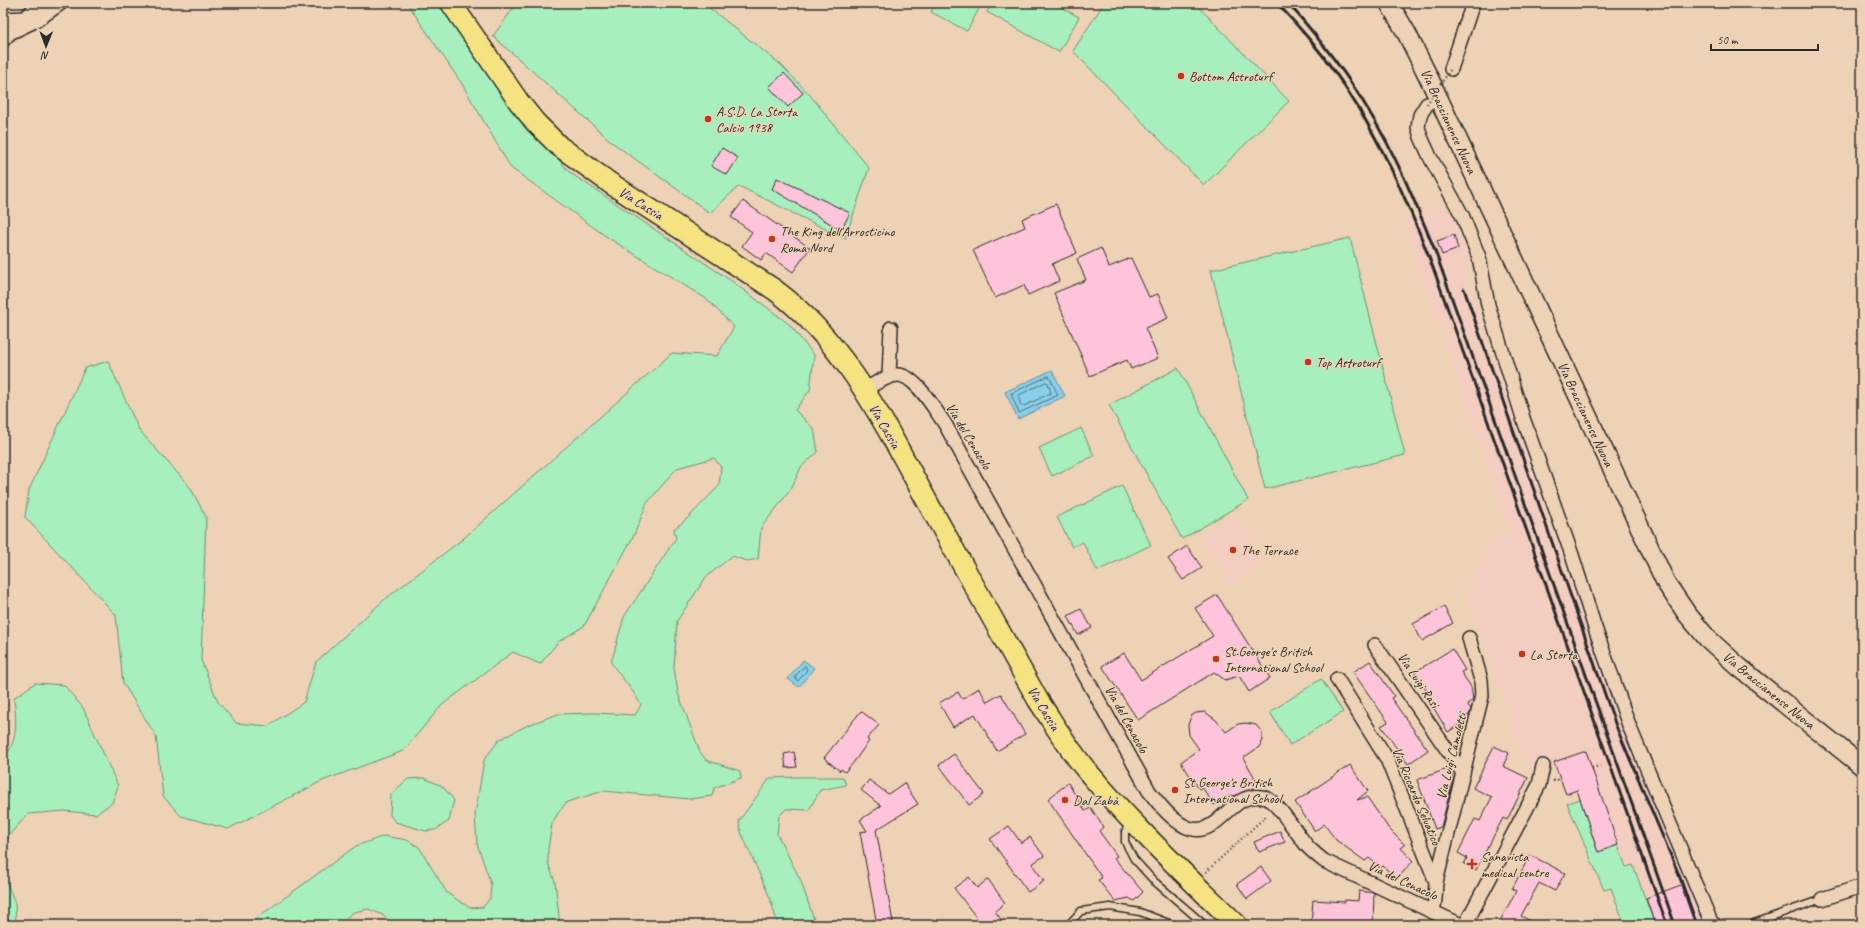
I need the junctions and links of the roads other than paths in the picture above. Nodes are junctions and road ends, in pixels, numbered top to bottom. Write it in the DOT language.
graph roads {
  1 [pos="40,3"];
  2 [pos="61,3"];
  3 [pos="451,3"];
  4 [pos="1389,3"];
  5 [pos="1474,3"];
  6 [pos="24,18"];
  7 [pos="3,19"];
  8 [pos="14,31"];
  9 [pos="3,40"];
  10 [pos="1451,69"];
  11 [pos="1427,104"];
  12 [pos="891,328"];
  13 [pos="889,377"];
  14 [pos="863,390"];
  15 [pos="1469,638"];
  16 [pos="1375,645"];
  17 [pos="1337,679"];
  18 [pos="1543,766"];
  19 [pos="1862,766"];
  20 [pos="1463,773"];
  21 [pos="1131,820"];
  22 [pos="1436,882"];
  23 [pos="1862,886"];
  24 [pos="1822,899"];
  25 [pos="1433,912"];
  26 [pos="1068,925"];
  27 [pos="1174,925"];
  28 [pos="1205,925"];
  29 [pos="1237,925"];
  30 [pos="1461,925"];
  31 [pos="1465,925"];
  32 [pos="1715,925"];
  33 [pos="1754,925"];
  1 -- 6 [label="street"];
  2 -- 8 [label="street"];
  3 -- 14 [label="main road, Via Cassia"];
  4 -- 19 [label="main road, Via Braccianense Nuova"];
  5 -- 10 [label="street"];
  6 -- 7 [label="street"];
  6 -- 8 [label="street"];
  7 -- 8 [label="street"];
  8 -- 9 [label="street"];
  11 -- 32 [label="street"];
  12 -- 13 [label="street"];
  13 -- 14 [label="street"];
  13 -- 25 [label="street, Via del Cenacolo"];
  14 -- 21 [label="main road, Via Cassia"];
  15 -- 20 [label="street, Via Luigi Camoletti"];
  16 -- 20 [label="street, Via Luigi Rasi"];
  17 -- 22 [label="street, Via Riccardo Selvatico"];
  18 -- 31 [label="street"];
  20 -- 22 [label="street, Via Luigi Camoletti"];
  21 -- 28 [label="lane"];
  21 -- 29 [label="main road, Via Cassia"];
  22 -- 25 [label="street, Via Riccardo Selvatico"];
  23 -- 24 [label="street"];
  24 -- 33 [label="lane"];
  25 -- 30 [label="street, Via del Cenacolo"];
  26 -- 27 [label="lane"];
}
